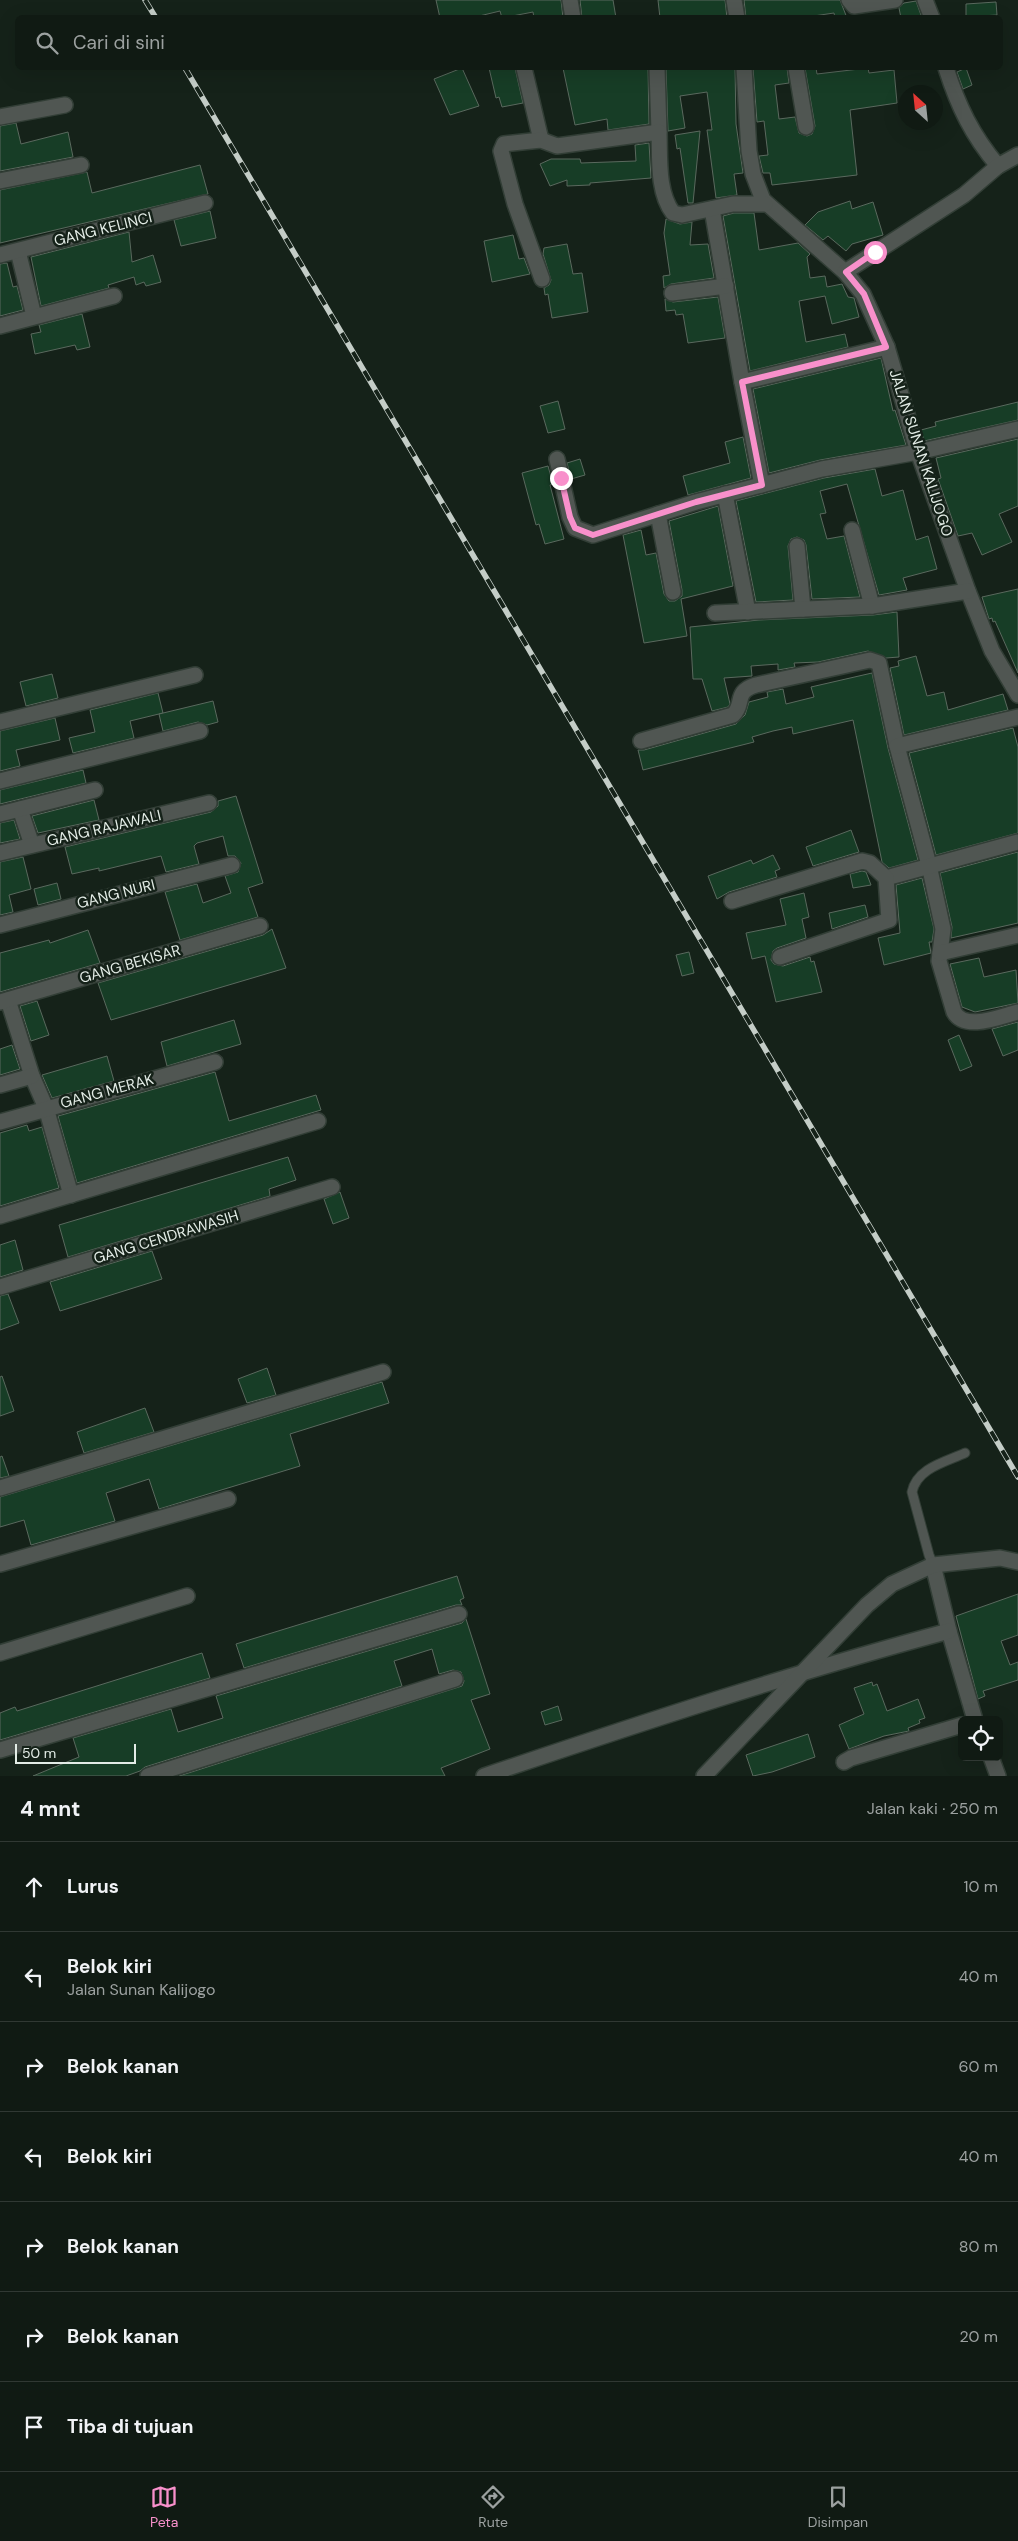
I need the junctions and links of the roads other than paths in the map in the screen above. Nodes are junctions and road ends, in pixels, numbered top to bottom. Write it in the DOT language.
graph roads {
  1 [pos="570,0"];
  2 [pos="734,0"];
  3 [pos="850,0"];
  4 [pos="895,0"];
  5 [pos="925,0"];
  6 [pos="572,15"];
  7 [pos="736,15"];
  8 [pos="931,15"];
  9 [pos="524,70"];
  10 [pos="657,70"];
  11 [pos="744,70"];
  12 [pos="796,70"];
  13 [pos="947,70"];
  14 [pos="65,105"];
  15 [pos="0,117"];
  16 [pos="806,127"];
  17 [pos="659,132"];
  18 [pos="541,140"];
  19 [pos="1018,155"];
  20 [pos="81,165"];
  21 [pos="998,166"];
  22 [pos="0,181"];
  23 [pos="206,203"];
  24 [pos="765,204"];
  25 [pos="712,209"];
  26 [pos="18,251"];
  27 [pos="0,255"];
  28 [pos="846,272"];
  29 [pos="542,279"];
  30 [pos="726,286"];
  31 [pos="672,292"];
  32 [pos="114,296"];
  33 [pos="34,316"];
  34 [pos="0,326"];
  35 [pos="886,347"];
  36 [pos="742,382"];
  37 [pos="1018,429"];
  38 [pos="918,452"];
  39 [pos="557,459"];
  40 [pos="762,485"];
  41 [pos="724,494"];
  42 [pos="658,514"];
  43 [pos="852,530"];
  44 [pos="797,546"];
  45 [pos="968,591"];
  46 [pos="673,592"];
  47 [pos="872,606"];
  48 [pos="802,609"];
  49 [pos="748,612"];
  50 [pos="715,613"];
  51 [pos="195,675"];
  52 [pos="1018,695"];
  53 [pos="1018,717"];
  54 [pos="0,722"];
  55 [pos="200,731"];
  56 [pos="641,741"];
  57 [pos="897,746"];
  58 [pos="0,781"];
  59 [pos="95,790"];
  60 [pos="209,803"];
  61 [pos="20,809"];
  62 [pos="0,814"];
  63 [pos="1018,842"];
  64 [pos="32,845"];
  65 [pos="0,853"];
  66 [pos="232,864"];
  67 [pos="929,865"];
  68 [pos="886,878"];
  69 [pos="732,902"];
  70 [pos="0,926"];
  71 [pos="260,926"];
  72 [pos="1018,935"];
  73 [pos="940,953"];
  74 [pos="780,956"];
  75 [pos="4,1001"];
  76 [pos="1018,1012"];
  77 [pos="215,1062"];
  78 [pos="32,1076"];
  79 [pos="0,1085"];
  80 [pos="46,1108"];
  81 [pos="318,1121"];
  82 [pos="0,1122"];
  83 [pos="332,1187"];
  84 [pos="71,1194"];
  85 [pos="0,1216"];
  86 [pos="0,1287"];
  87 [pos="383,1372"];
  88 [pos="965,1453"];
  89 [pos="0,1488"];
  90 [pos="228,1499"];
  91 [pos="1018,1562"];
  92 [pos="0,1564"];
  93 [pos="934,1564"];
  94 [pos="187,1596"];
  95 [pos="459,1614"];
  96 [pos="949,1631"];
  97 [pos="0,1652"];
  98 [pos="804,1672"];
  99 [pos="454,1678"];
  100 [pos="974,1716"];
  101 [pos="958,1725"];
  102 [pos="0,1750"];
  103 [pos="992,1761"];
  104 [pos="844,1762"];
  105 [pos="148,1776"];
  106 [pos="484,1776"];
  107 [pos="704,1776"];
  108 [pos="998,1776"];
  1 -- 6 [label="street"];
  2 -- 7 [label="street"];
  3 -- 4 [label="street"];
  5 -- 8 [label="street"];
  9 -- 18 [label="street"];
  10 -- 17 [label="street"];
  11 -- 24 [label="street, JALAN SUNAN KALIJOGO"];
  12 -- 16 [label="street"];
  13 -- 21 [label="street"];
  14 -- 15 [label="street"];
  17 -- 18 [label="street"];
  17 -- 25 [label="street"];
  18 -- 29 [label="street"];
  19 -- 21 [label="street"];
  20 -- 22 [label="street"];
  21 -- 28 [label="street"];
  23 -- 26 [label="street, GANG KELINCI"];
  24 -- 25 [label="street"];
  24 -- 28 [label="street, JALAN SUNAN KALIJOGO"];
  25 -- 30 [label="street"];
  26 -- 27 [label="street, GANG KELINCI"];
  26 -- 33 [label="street"];
  28 -- 35 [label="street, JALAN SUNAN KALIJOGO"];
  30 -- 31 [label="street"];
  30 -- 36 [label="street"];
  32 -- 33 [label="street"];
  33 -- 34 [label="street"];
  35 -- 36 [label="street"];
  35 -- 38 [label="street, JALAN SUNAN KALIJOGO"];
  36 -- 40 [label="street"];
  37 -- 38 [label="street"];
  38 -- 40 [label="street"];
  38 -- 45 [label="street, JALAN SUNAN KALIJOGO"];
  39 -- 42 [label="street"];
  40 -- 41 [label="street"];
  41 -- 42 [label="street"];
  41 -- 49 [label="street"];
  42 -- 46 [label="street"];
  43 -- 47 [label="street"];
  44 -- 48 [label="street"];
  45 -- 47 [label="street"];
  45 -- 52 [label="street, JALAN SUNAN KALIJOGO"];
  47 -- 48 [label="street"];
  48 -- 49 [label="street"];
  49 -- 50 [label="street"];
  51 -- 54 [label="street"];
  53 -- 57 [label="street"];
  55 -- 58 [label="street"];
  56 -- 57 [label="street"];
  57 -- 67 [label="street"];
  59 -- 61 [label="street"];
  60 -- 64 [label="street, GANG RAJAWALI"];
  61 -- 62 [label="street"];
  61 -- 64 [label="street"];
  63 -- 67 [label="street"];
  64 -- 65 [label="street, GANG RAJAWALI"];
  66 -- 70 [label="street, GANG NURI"];
  67 -- 68 [label="street"];
  67 -- 73 [label="street"];
  68 -- 69 [label="street"];
  68 -- 74 [label="street"];
  71 -- 75 [label="street, GANG BEKISAR"];
  72 -- 73 [label="street"];
  73 -- 76 [label="street"];
  75 -- 78 [label="street"];
  77 -- 80 [label="street, GANG MERAK"];
  78 -- 79 [label="street"];
  78 -- 80 [label="street"];
  80 -- 82 [label="street, GANG MERAK"];
  80 -- 84 [label="street"];
  81 -- 84 [label="street"];
  83 -- 86 [label="street, GANG CENDRAWASIH"];
  84 -- 85 [label="street"];
  87 -- 89 [label="street"];
  88 -- 93 [label="lane"];
  90 -- 92 [label="street"];
  91 -- 93 [label="street"];
  93 -- 96 [label="street"];
  93 -- 98 [label="street"];
  94 -- 97 [label="street"];
  95 -- 102 [label="street"];
  96 -- 98 [label="street"];
  96 -- 100 [label="street"];
  98 -- 106 [label="street"];
  98 -- 107 [label="street"];
  99 -- 105 [label="street"];
  101 -- 104 [label="street"];
  103 -- 108 [label="street"];
}
